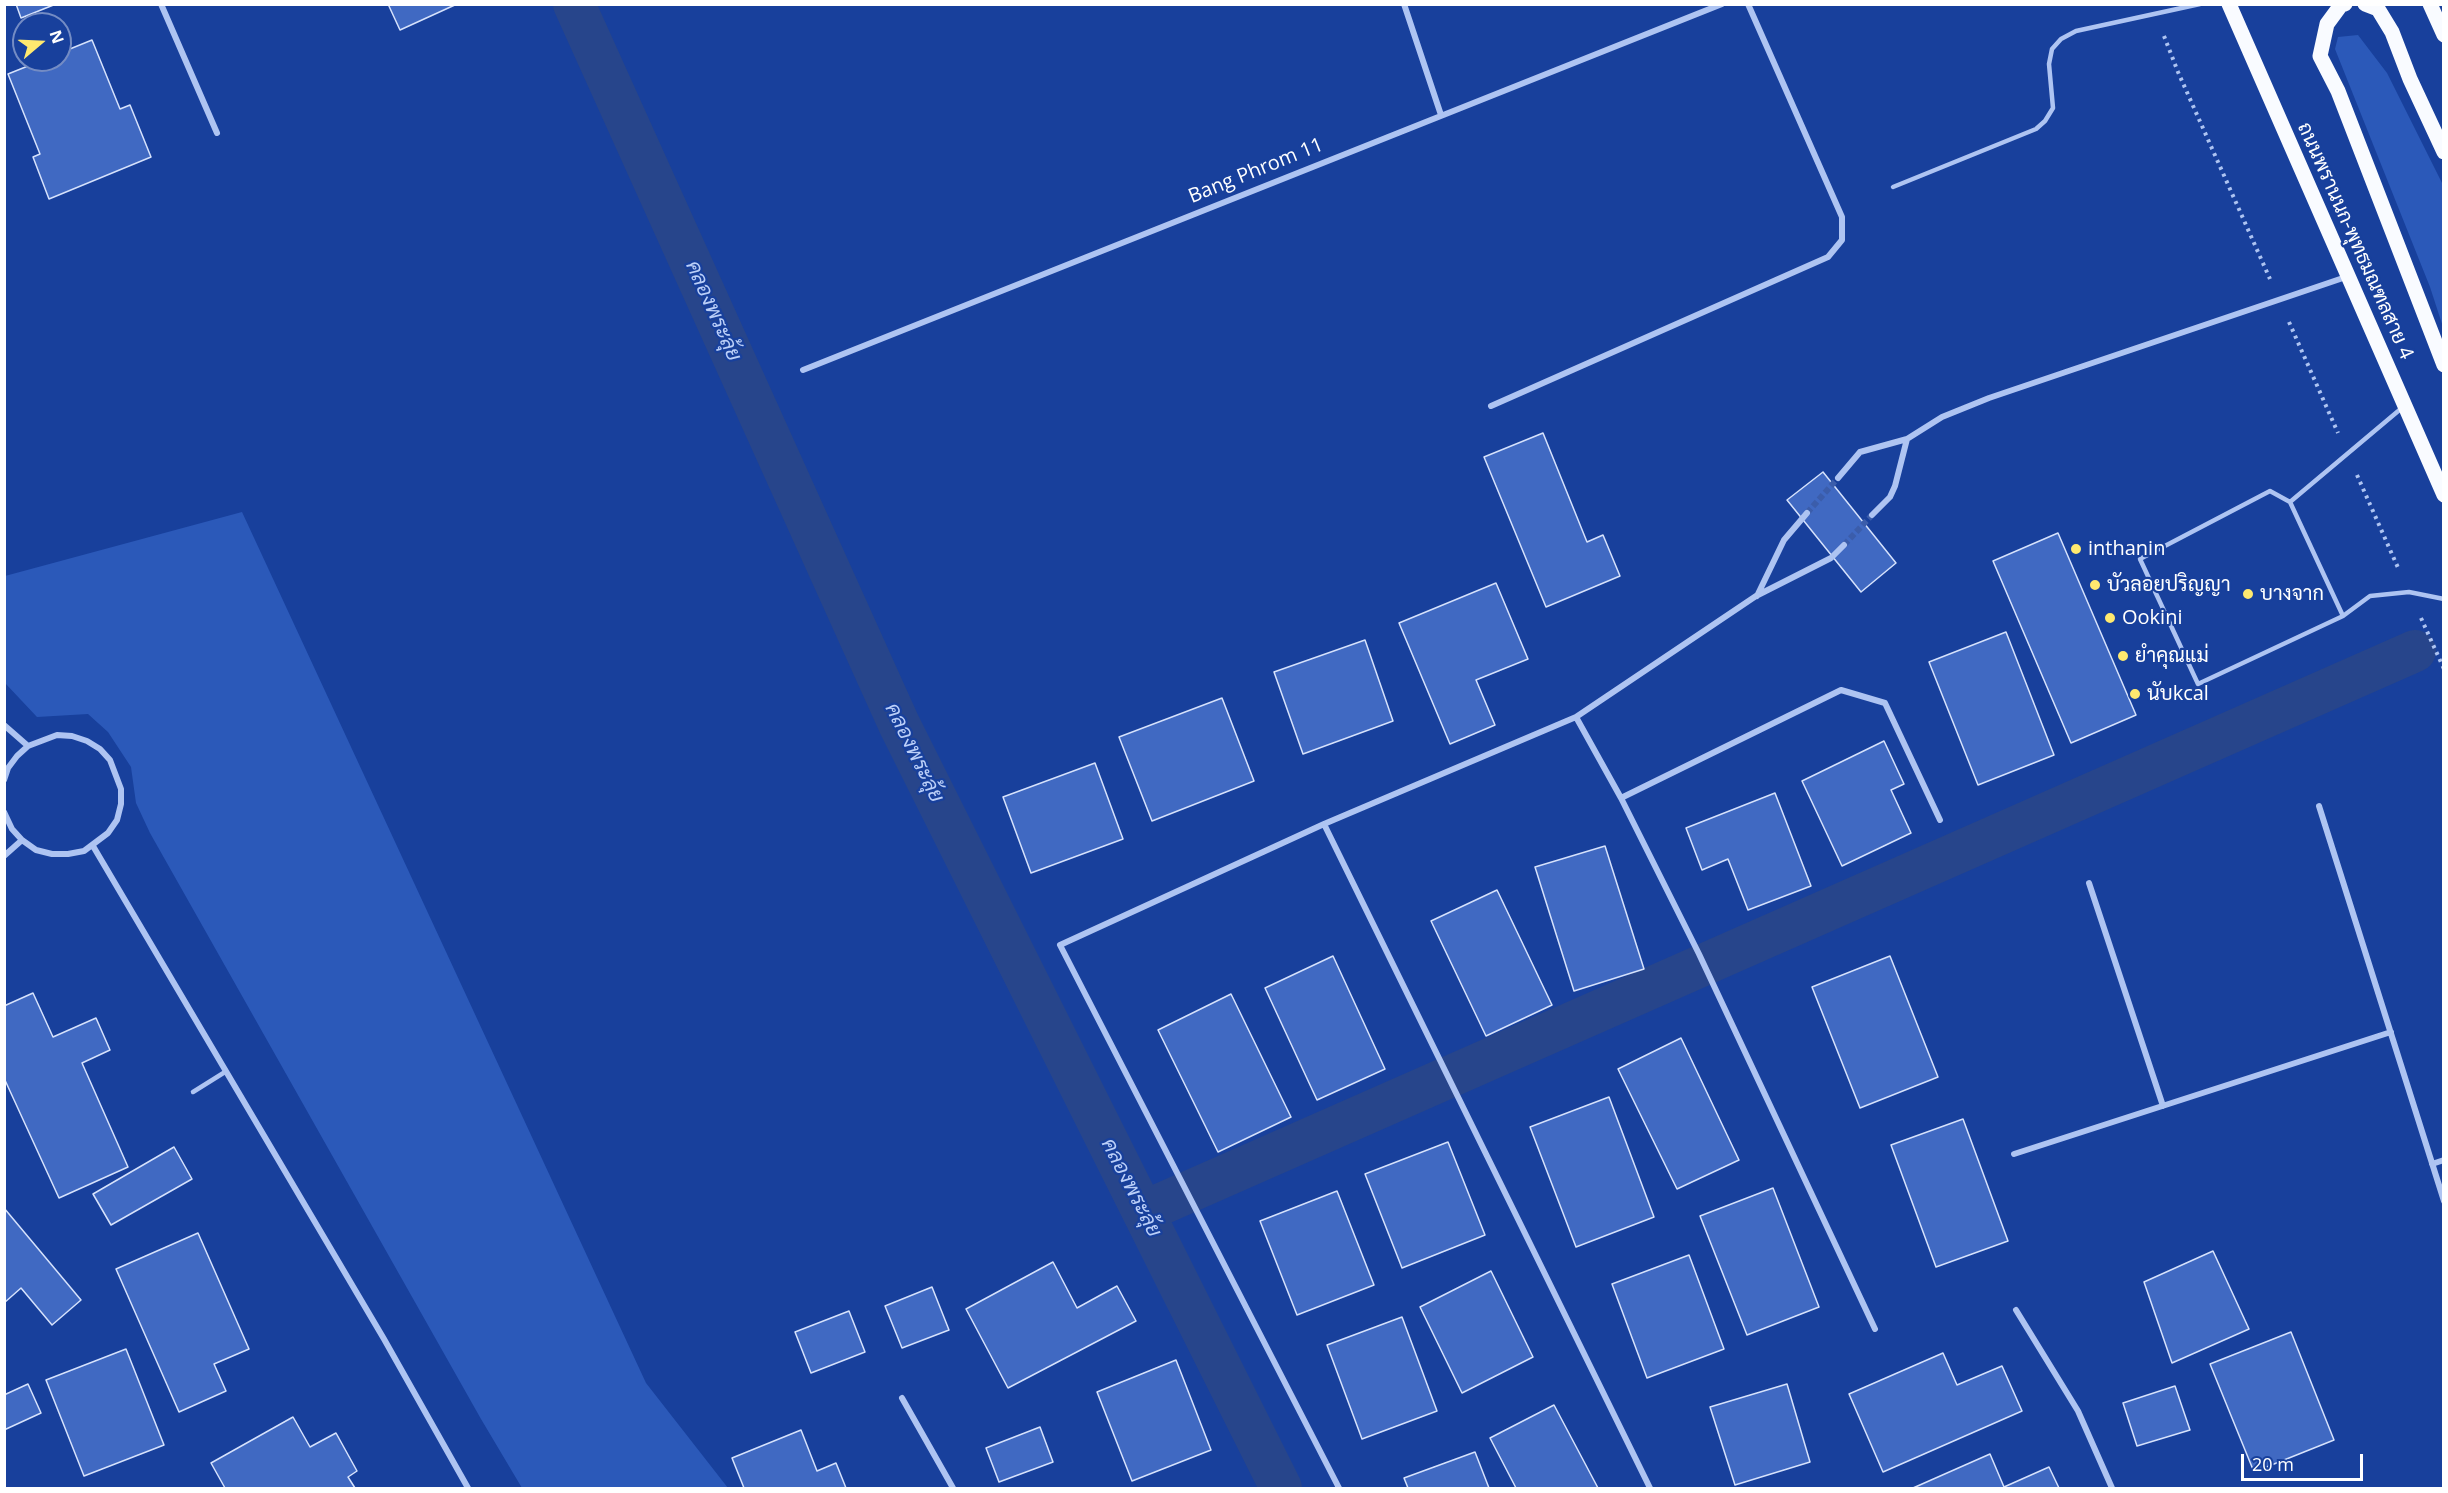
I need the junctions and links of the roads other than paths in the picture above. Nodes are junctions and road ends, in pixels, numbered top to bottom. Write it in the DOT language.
graph roads {
  1 [pos="162,4"];
  2 [pos="1404,4"];
  3 [pos="1722,4"];
  4 [pos="1748,4"];
  5 [pos="2200,4"];
  6 [pos="2229,4"];
  7 [pos="2345,4"];
  8 [pos="2365,4"];
  9 [pos="2430,4"];
  10 [pos="2444,35"];
  11 [pos="1441,115"];
  12 [pos="217,133"];
  13 [pos="2444,152"];
  14 [pos="1893,187"];
  15 [pos="2346,277"];
  16 [pos="2444,365"];
  17 [pos="803,370"];
  18 [pos="2404,405"];
  19 [pos="1491,406"];
  20 [pos="1906,439"];
  21 [pos="1839,478"];
  22 [pos="2444,495"];
  23 [pos="2290,502"];
  24 [pos="1807,513"];
  25 [pos="1872,515"];
  26 [pos="1844,545"];
  27 [pos="1756,596"];
  28 [pos="2444,599"];
  29 [pos="2343,616"];
  30 [pos="1576,717"];
  31 [pos="4,725"];
  32 [pos="28,746"];
  33 [pos="4,780"];
  34 [pos="1621,798"];
  35 [pos="2319,806"];
  36 [pos="4,812"];
  37 [pos="1941,820"];
  38 [pos="1324,824"];
  39 [pos="22,840"];
  40 [pos="93,846"];
  41 [pos="4,856"];
  42 [pos="2089,883"];
  43 [pos="2391,1032"];
  44 [pos="225,1072"];
  45 [pos="193,1092"];
  46 [pos="2163,1106"];
  47 [pos="2014,1154"];
  48 [pos="2444,1160"];
  49 [pos="2432,1164"];
  50 [pos="2444,1201"];
  51 [pos="2016,1310"];
  52 [pos="1875,1329"];
  53 [pos="902,1398"];
  54 [pos="468,1488"];
  55 [pos="953,1488"];
  56 [pos="1339,1488"];
  57 [pos="1650,1488"];
  58 [pos="2112,1488"];
  1 -- 12 [label="street"];
  2 -- 11 [label="street"];
  3 -- 11 [label="street, Bang Phrom 11"];
  4 -- 19 [label="street"];
  5 -- 14 [label="lane"];
  6 -- 15 [label="main road, ถนนพรานนก-พุทธมณฑลสาย 4"];
  7 -- 16 [label="main road"];
  8 -- 13 [label="main road"];
  9 -- 10 [label="main road"];
  11 -- 17 [label="street, Bang Phrom 11"];
  15 -- 18 [label="main road, ถนนพรานนก-พุทธมณฑลสาย 4"];
  15 -- 20 [label="street"];
  18 -- 22 [label="main road, ถนนพรานนก-พุทธมณฑลสาย 4"];
  18 -- 23 [label="lane"];
  20 -- 21 [label="street"];
  20 -- 25 [label="street"];
  23 -- 29 [label="lane"];
  23 -- 29 [label="lane"];
  24 -- 27 [label="street"];
  26 -- 27 [label="street"];
  27 -- 30 [label="street"];
  28 -- 29 [label="lane"];
  30 -- 34 [label="street"];
  30 -- 38 [label="street"];
  31 -- 32 [label="street"];
  32 -- 33 [label="street"];
  32 -- 40 [label="street"];
  34 -- 37 [label="street"];
  34 -- 52 [label="street"];
  35 -- 43 [label="street"];
  36 -- 39 [label="street"];
  38 -- 56 [label="street"];
  38 -- 57 [label="street"];
  39 -- 40 [label="street"];
  39 -- 41 [label="street"];
  40 -- 44 [label="street"];
  42 -- 46 [label="street"];
  43 -- 46 [label="street"];
  43 -- 49 [label="street"];
  44 -- 45 [label="lane"];
  44 -- 54 [label="street"];
  46 -- 47 [label="street"];
  48 -- 49 [label="street"];
  49 -- 50 [label="street"];
  51 -- 58 [label="street"];
  53 -- 55 [label="street"];
}
